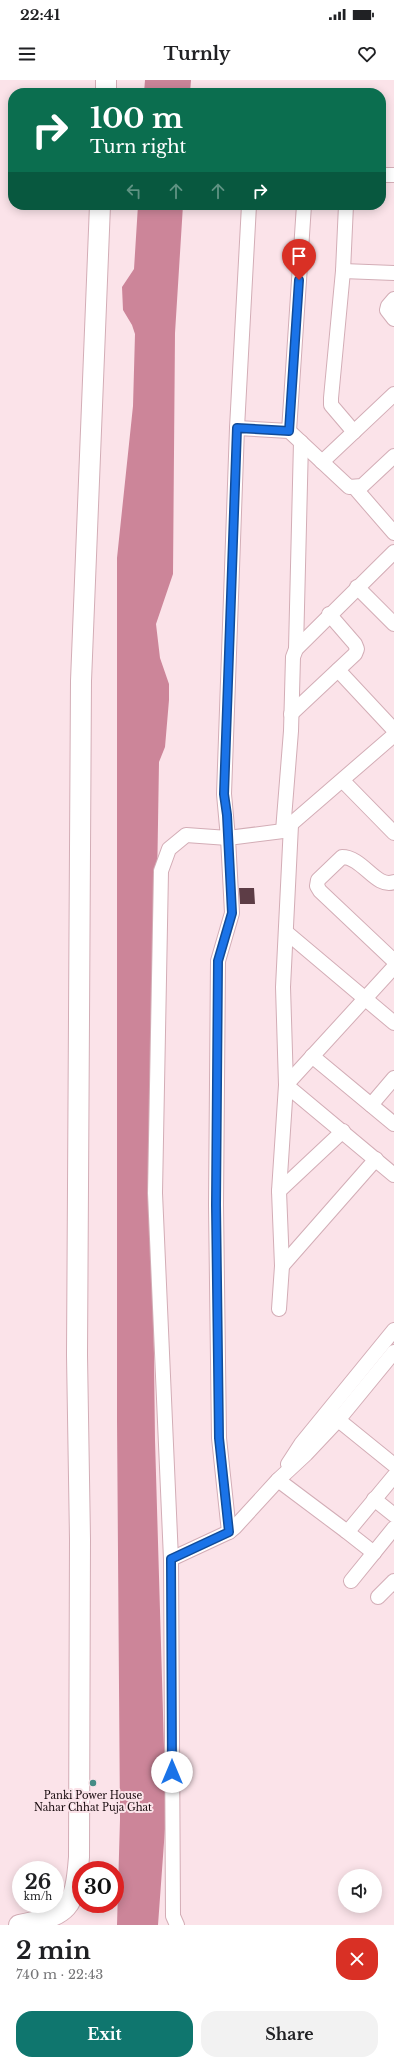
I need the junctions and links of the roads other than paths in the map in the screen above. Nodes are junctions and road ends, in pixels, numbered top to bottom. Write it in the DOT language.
graph roads {
  1 [pos="100,210"];
  2 [pos="249,210"];
  3 [pos="304,210"];
  4 [pos="346,210"];
  5 [pos="343,271"];
  6 [pos="394,273"];
  7 [pos="394,299"];
  8 [pos="394,319"];
  9 [pos="394,394"];
  10 [pos="237,428"];
  11 [pos="289,431"];
  12 [pos="354,432"];
  13 [pos="301,442"];
  14 [pos="394,456"];
  15 [pos="322,462"];
  16 [pos="355,488"];
  17 [pos="394,533"];
  18 [pos="394,552"];
  19 [pos="357,587"];
  20 [pos="329,614"];
  21 [pos="393,619"];
  22 [pos="296,649"];
  23 [pos="338,670"];
  24 [pos="291,714"];
  25 [pos="394,730"];
  26 [pos="394,736"];
  27 [pos="343,781"];
  28 [pos="287,828"];
  29 [pos="394,834"];
  30 [pos="228,838"];
  31 [pos="394,882"];
  32 [pos="286,932"];
  33 [pos="391,952"];
  34 [pos="394,967"];
  35 [pos="365,997"];
  36 [pos="394,1023"];
  37 [pos="312,1056"];
  38 [pos="394,1078"];
  39 [pos="286,1085"];
  40 [pos="371,1105"];
  41 [pos="394,1124"];
  42 [pos="343,1131"];
  43 [pos="376,1159"];
  44 [pos="394,1175"];
  45 [pos="279,1191"];
  46 [pos="282,1266"];
  47 [pos="279,1309"];
  48 [pos="394,1330"];
  49 [pos="394,1352"];
  50 [pos="333,1415"];
  51 [pos="394,1465"];
  52 [pos="394,1476"];
  53 [pos="278,1480"];
  54 [pos="374,1499"];
  55 [pos="394,1515"];
  56 [pos="394,1528"];
  57 [pos="346,1531"];
  58 [pos="229,1532"];
  59 [pos="374,1553"];
  60 [pos="171,1559"];
  61 [pos="351,1581"];
  62 [pos="394,1581"];
  63 [pos="378,1597"];
  64 [pos="19,1925"];
  65 [pos="177,1925"];
  1 -- 64 [label="street"];
  2 -- 10 [label="street"];
  3 -- 11 [label="street"];
  4 -- 5 [label="street"];
  5 -- 6 [label="street"];
  5 -- 12 [label="street"];
  7 -- 8 [label="street"];
  9 -- 12 [label="street"];
  10 -- 11 [label="street"];
  10 -- 30 [label="street"];
  11 -- 13 [label="street"];
  12 -- 15 [label="street"];
  13 -- 15 [label="street"];
  13 -- 22 [label="street"];
  14 -- 16 [label="street"];
  15 -- 16 [label="street"];
  16 -- 17 [label="street"];
  18 -- 19 [label="street"];
  19 -- 20 [label="street"];
  19 -- 21 [label="street"];
  20 -- 22 [label="street"];
  20 -- 23 [label="street"];
  22 -- 24 [label="street"];
  23 -- 24 [label="street"];
  23 -- 25 [label="street"];
  24 -- 28 [label="street"];
  26 -- 27 [label="street"];
  27 -- 28 [label="street"];
  27 -- 29 [label="street"];
  28 -- 30 [label="street"];
  28 -- 32 [label="street"];
  30 -- 58 [label="street"];
  30 -- 60 [label="street"];
  31 -- 33 [label="street"];
  32 -- 35 [label="street"];
  32 -- 39 [label="street"];
  34 -- 35 [label="street"];
  35 -- 36 [label="street"];
  35 -- 37 [label="street"];
  37 -- 39 [label="street"];
  37 -- 40 [label="street"];
  38 -- 40 [label="street"];
  39 -- 42 [label="street"];
  39 -- 45 [label="street"];
  40 -- 41 [label="street"];
  42 -- 43 [label="street"];
  42 -- 45 [label="street"];
  43 -- 44 [label="street"];
  43 -- 46 [label="street"];
  45 -- 46 [label="street"];
  46 -- 47 [label="street"];
  48 -- 50 [label="street"];
  49 -- 50 [label="street"];
  50 -- 51 [label="street"];
  50 -- 53 [label="street"];
  52 -- 54 [label="street"];
  53 -- 57 [label="street"];
  53 -- 58 [label="street"];
  54 -- 55 [label="street"];
  54 -- 57 [label="street"];
  56 -- 59 [label="street"];
  57 -- 59 [label="street"];
  58 -- 60 [label="street"];
  59 -- 61 [label="street"];
  60 -- 65 [label="street"];
  62 -- 63 [label="street"];
}
